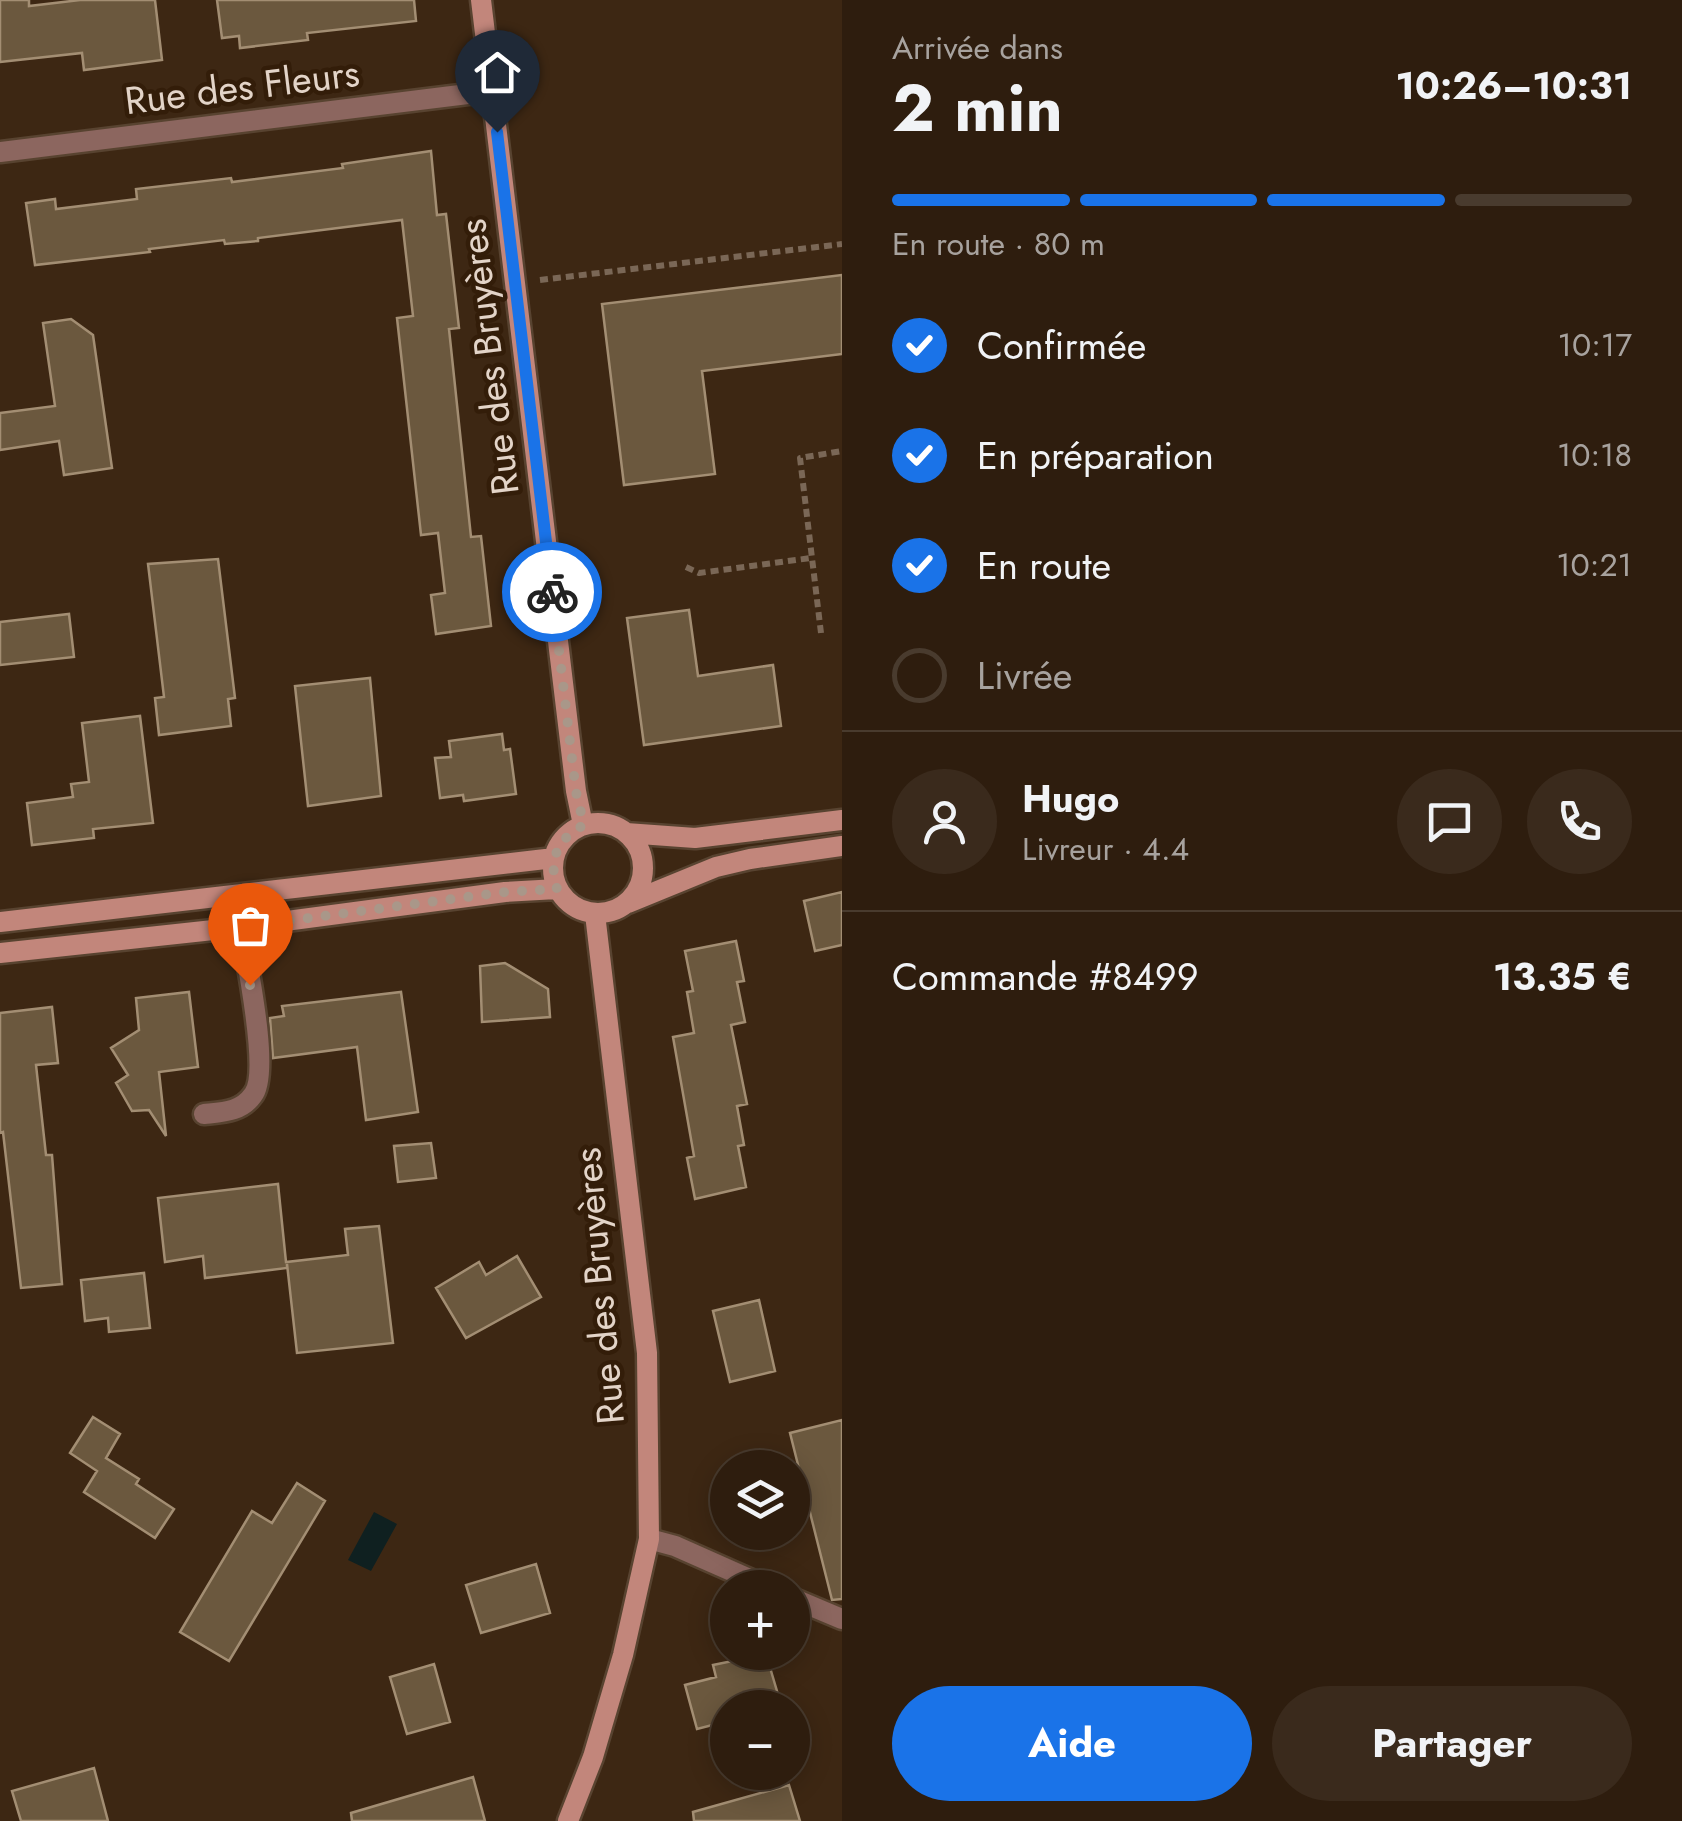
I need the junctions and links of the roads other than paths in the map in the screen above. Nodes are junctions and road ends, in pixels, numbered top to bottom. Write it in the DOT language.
graph roads {
  1 [pos="481,0"];
  2 [pos="492,91"];
  3 [pos="0,152"];
  4 [pos="842,820"];
  5 [pos="584,825"];
  6 [pos="626,833"];
  7 [pos="842,846"];
  8 [pos="554,858"];
  9 [pos="557,889"];
  10 [pos="626,904"];
  11 [pos="595,914"];
  12 [pos="0,922"];
  13 [pos="241,927"];
  14 [pos="0,953"];
  15 [pos="204,1114"];
  16 [pos="649,1538"];
  17 [pos="729,1570"];
  18 [pos="810,1606"];
  19 [pos="842,1619"];
  20 [pos="568,1821"];
  1 -- 2 [label="street, Rue des Bruyères"];
  2 -- 3 [label="street, Rue des Fleurs"];
  2 -- 5 [label="street, Rue des Bruyères"];
  4 -- 6 [label="street"];
  5 -- 6 [label="street"];
  5 -- 8 [label="street"];
  6 -- 10 [label="street"];
  7 -- 10 [label="street"];
  8 -- 9 [label="street"];
  8 -- 12 [label="street"];
  9 -- 11 [label="street"];
  9 -- 13 [label="street"];
  10 -- 11 [label="street"];
  11 -- 16 [label="street, Rue des Bruyères"];
  13 -- 14 [label="street"];
  13 -- 15 [label="street"];
  16 -- 17 [label="street"];
  16 -- 20 [label="street, Rue des Bruyères"];
  18 -- 19 [label="street"];
}
